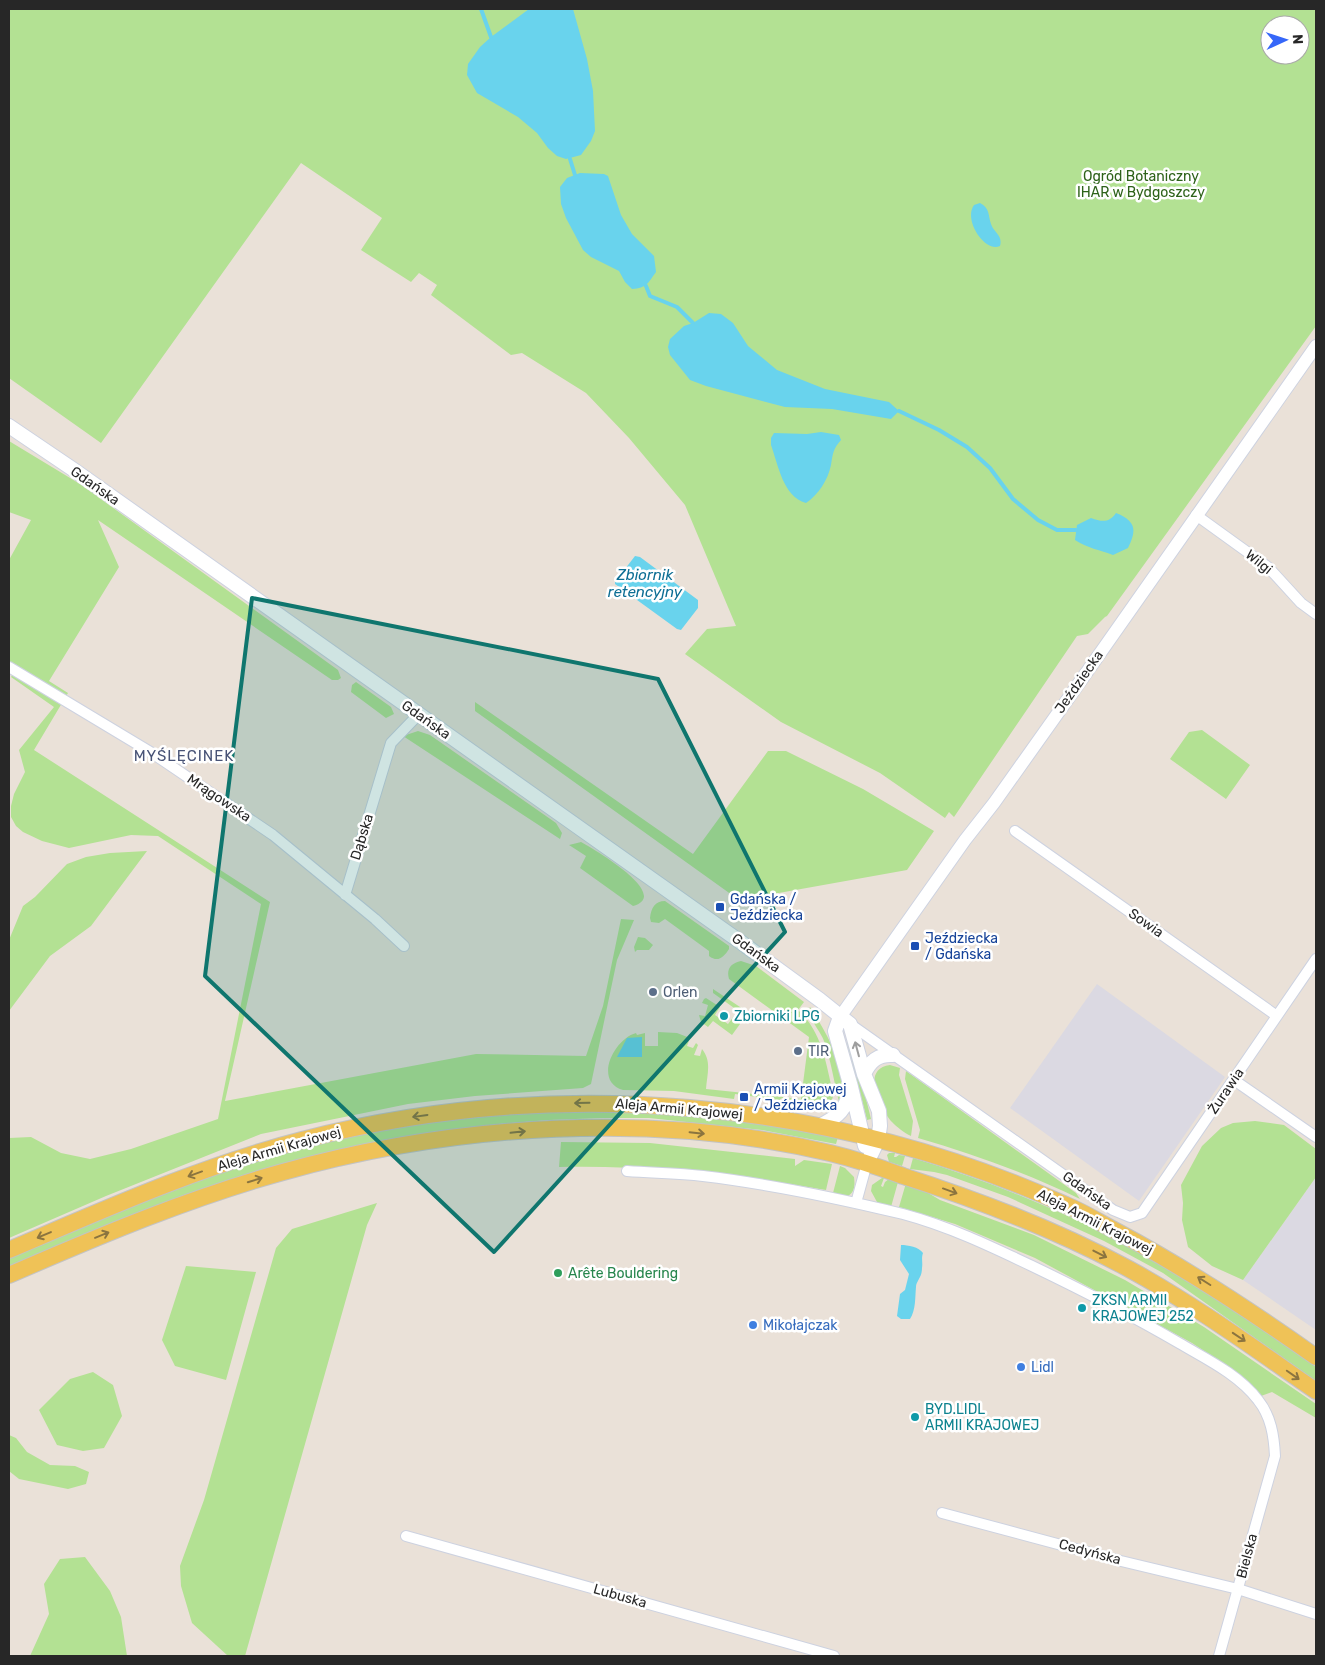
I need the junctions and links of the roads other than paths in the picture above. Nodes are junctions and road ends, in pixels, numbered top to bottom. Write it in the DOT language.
graph roads {
  1 [pos="1316,346"];
  2 [pos="9,426"];
  3 [pos="1196,515"];
  4 [pos="1316,614"];
  5 [pos="9,667"];
  6 [pos="418,715"];
  7 [pos="1015,831"];
  8 [pos="345,895"];
  9 [pos="404,946"];
  10 [pos="1316,959"];
  11 [pos="1277,1016"];
  12 [pos="845,1020"];
  13 [pos="893,1055"];
  14 [pos="864,1074"];
  15 [pos="1234,1080"];
  16 [pos="851,1087"];
  17 [pos="819,1126"];
  18 [pos="1316,1137"];
  19 [pos="870,1138"];
  20 [pos="867,1163"];
  21 [pos="628,1171"];
  22 [pos="856,1203"];
  23 [pos="1130,1217"];
  24 [pos="9,1250"];
  25 [pos="9,1275"];
  26 [pos="1316,1357"];
  27 [pos="1314,1389"];
  28 [pos="942,1513"];
  29 [pos="406,1536"];
  30 [pos="1238,1589"];
  31 [pos="1316,1614"];
  32 [pos="834,1656"];
  33 [pos="1219,1656"];
  1 -- 3 [label="street, Jeździecka"];
  2 -- 6 [label="main road, Gdańska"];
  3 -- 4 [label="street, Wilgi"];
  3 -- 12 [label="street, Jeździecka"];
  5 -- 8 [label="street, Mrągowska"];
  6 -- 8 [label="street, Dąbska"];
  6 -- 12 [label="main road, Gdańska"];
  7 -- 11 [label="street, Sowia"];
  8 -- 9 [label="street"];
  10 -- 11 [label="street, Żurawia"];
  11 -- 15 [label="street, Żurawia"];
  12 -- 13 [label="street, Gdańska"];
  14 -- 12 [label="main road, one-way"];
  12 -- 16 [label="main road"];
  13 -- 14 [label="main road"];
  13 -- 23 [label="street, Gdańska"];
  14 -- 19 [label="main road"];
  15 -- 18 [label="street"];
  15 -- 23 [label="street, Żurawia"];
  16 -- 17 [label="main road"];
  16 -- 19 [label="main road"];
  17 -- 19 [label="main road, Aleja Armii Krajowej"];
  17 -- 24 [label="main road, Aleja Armii Krajowej, one-way"];
  19 -- 20 [label="main road"];
  26 -- 19 [label="main road, Aleja Armii Krajowej, one-way"];
  20 -- 22 [label="street"];
  25 -- 20 [label="main road, Aleja Armii Krajowej, one-way"];
  20 -- 27 [label="main road, Aleja Armii Krajowej, one-way"];
  21 -- 22 [label="street"];
  22 -- 30 [label="street, Bielska"];
  28 -- 30 [label="street, Cedyńska"];
  29 -- 32 [label="street, Lubuska"];
  30 -- 31 [label="street, Cedyńska"];
  30 -- 33 [label="street, Bielska"];
}
